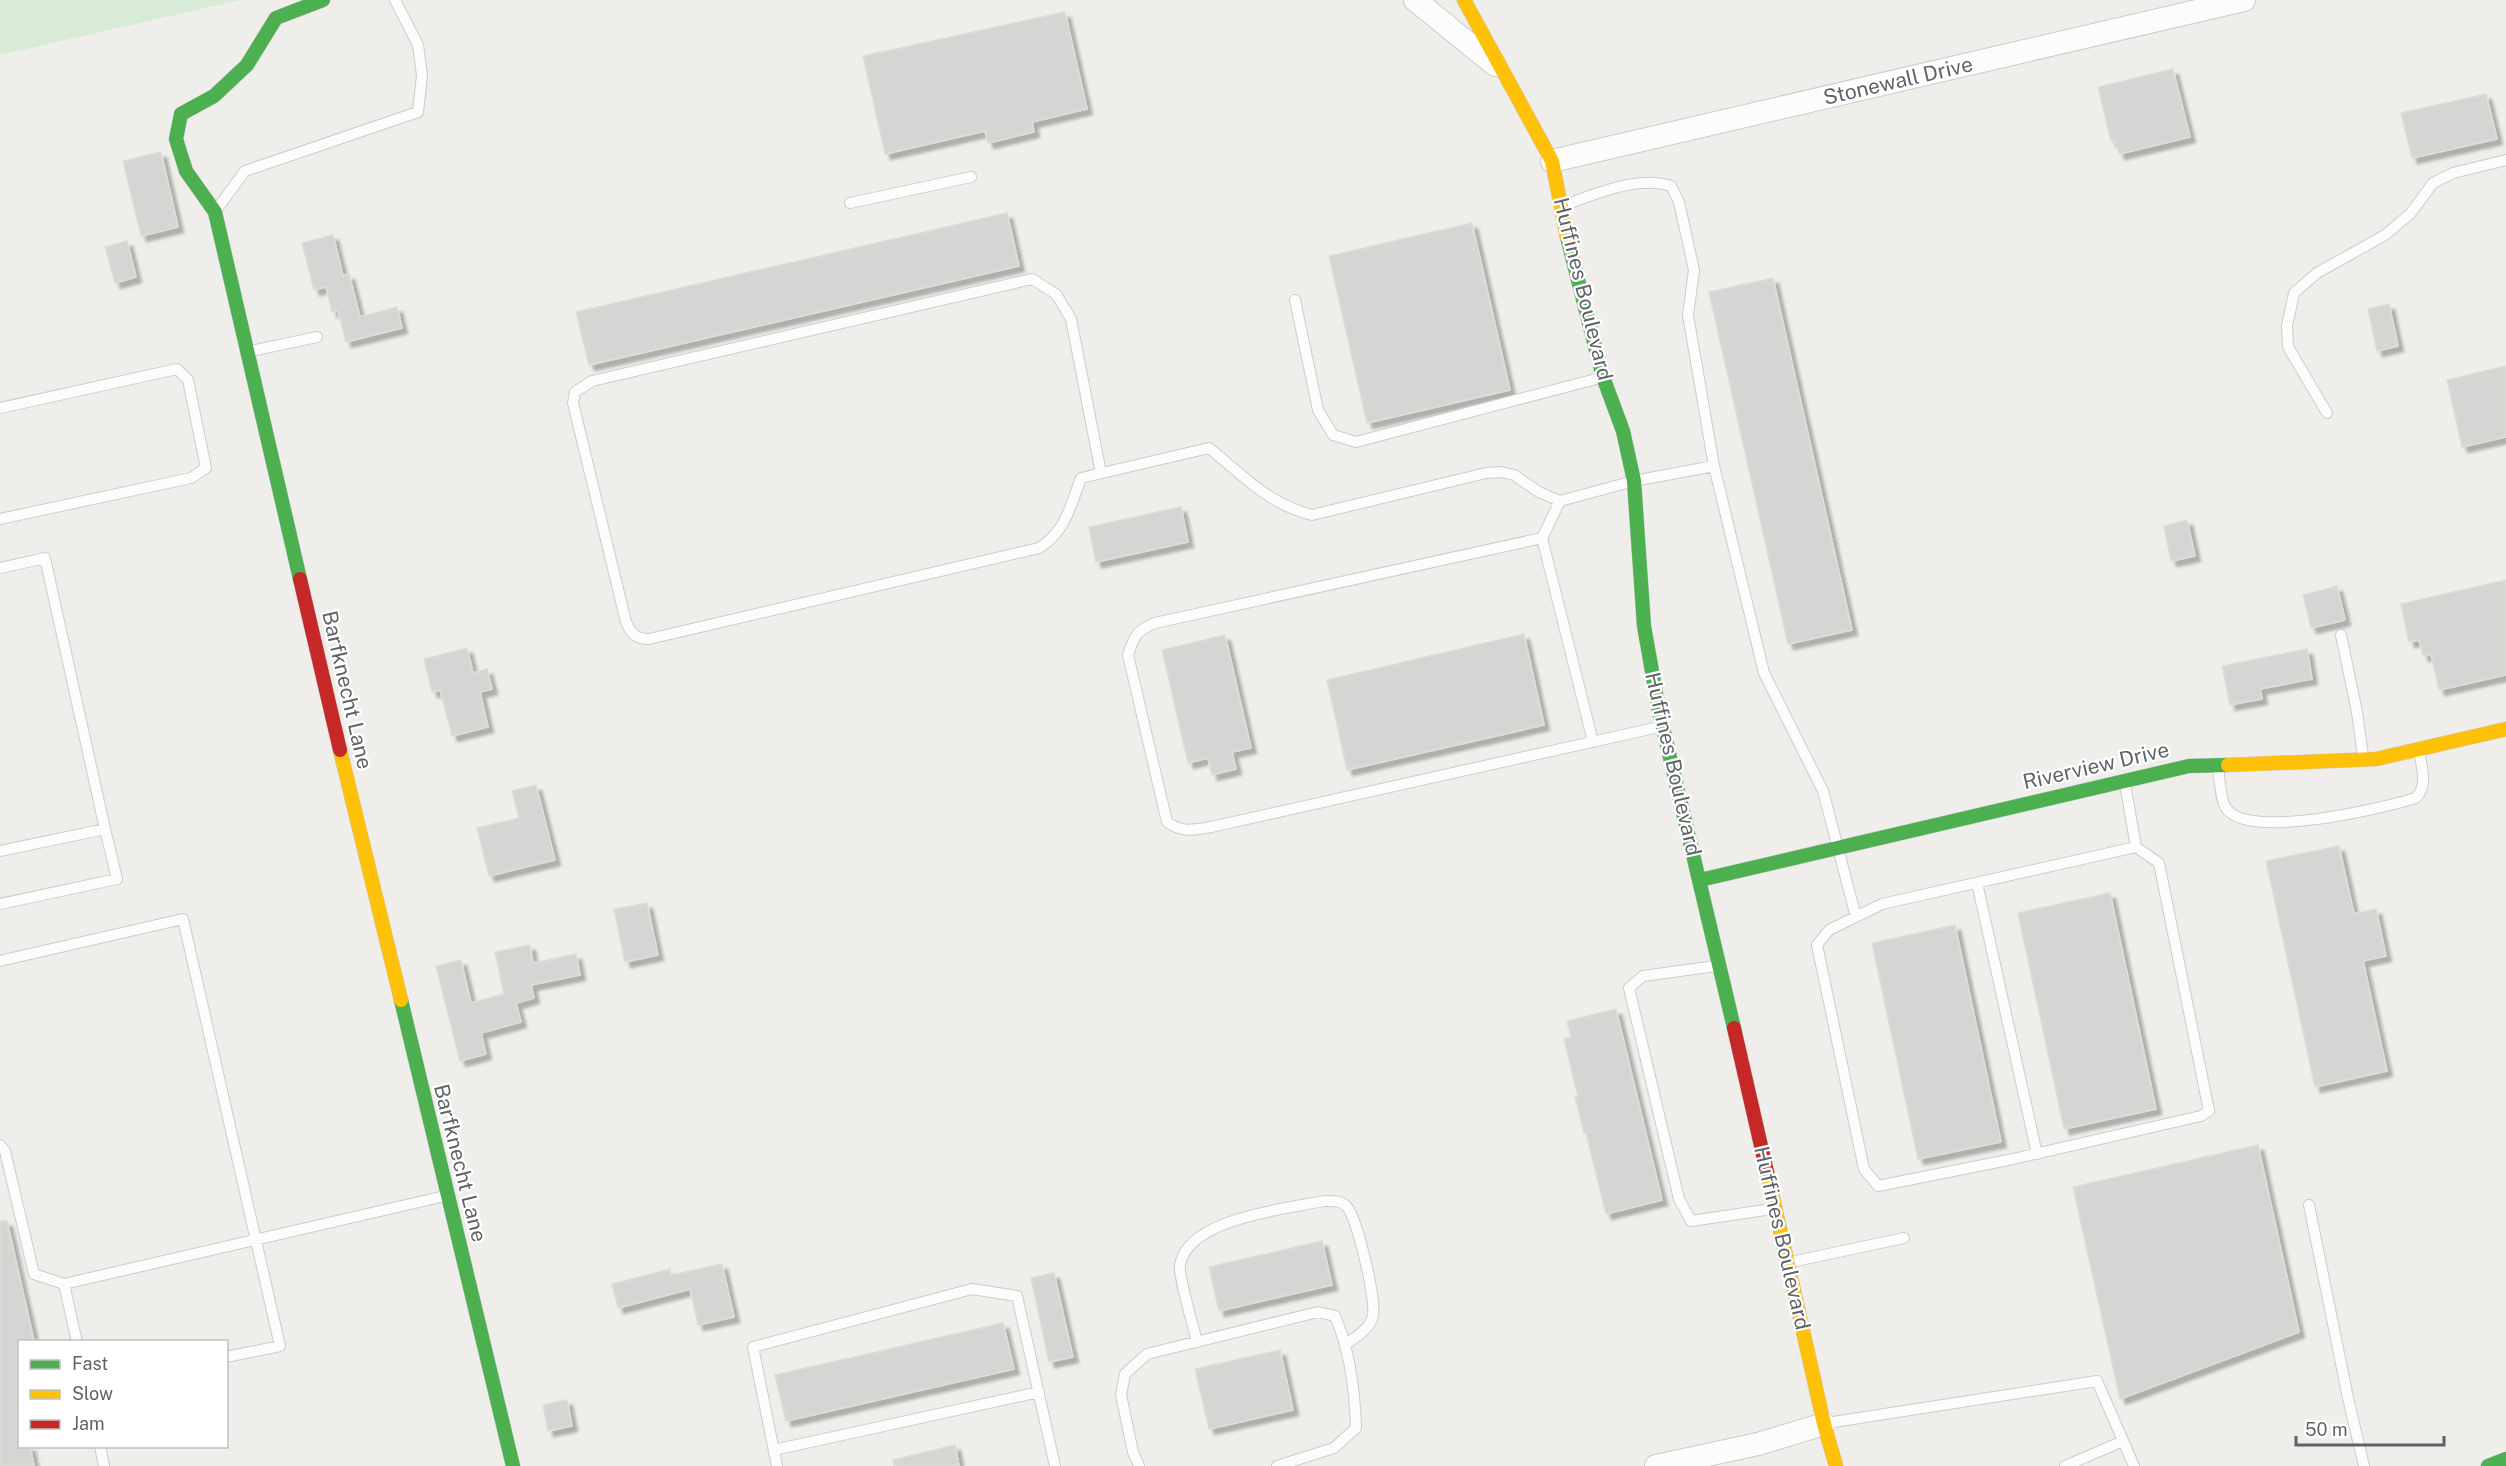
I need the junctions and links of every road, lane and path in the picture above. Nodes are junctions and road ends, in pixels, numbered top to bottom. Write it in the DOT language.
graph roads {
  1 [pos="322,0"];
  2 [pos="395,0"];
  3 [pos="1415,0"];
  4 [pos="1464,0"];
  5 [pos="2244,0"];
  6 [pos="1503,71"];
  7 [pos="2506,160"];
  8 [pos="1552,161"];
  9 [pos="971,177"];
  10 [pos="850,203"];
  11 [pos="1560,206"];
  12 [pos="215,212"];
  13 [pos="1295,300"];
  14 [pos="317,337"];
  15 [pos="248,352"];
  16 [pos="1603,377"];
  17 [pos="0,408"];
  18 [pos="2327,413"];
  19 [pos="1714,466"];
  20 [pos="1101,473"];
  21 [pos="1634,481"];
  22 [pos="1560,501"];
  23 [pos="0,519"];
  24 [pos="1542,538"];
  25 [pos="0,568"];
  26 [pos="2341,635"];
  27 [pos="1663,726"];
  28 [pos="2506,729"];
  29 [pos="1593,742"];
  30 [pos="2419,749"];
  31 [pos="2363,760"];
  32 [pos="2217,765"];
  33 [pos="2124,781"];
  34 [pos="105,829"];
  35 [pos="2136,847"];
  36 [pos="1838,849"];
  37 [pos="0,851"];
  38 [pos="1700,880"];
  39 [pos="1977,883"];
  40 [pos="0,904"];
  41 [pos="1856,917"];
  42 [pos="0,961"];
  43 [pos="1720,966"];
  44 [pos="0,1145"];
  45 [pos="2037,1154"];
  46 [pos="447,1196"];
  47 [pos="2309,1205"];
  48 [pos="1775,1209"];
  49 [pos="1904,1238"];
  50 [pos="256,1240"];
  51 [pos="1787,1263"];
  52 [pos="64,1284"];
  53 [pos="77,1340"];
  54 [pos="1197,1342"];
  55 [pos="1345,1345"];
  56 [pos="228,1357"];
  57 [pos="1039,1392"];
  58 [pos="1824,1424"];
  59 [pos="2123,1441"];
  60 [pos="100,1448"];
  61 [pos="774,1450"];
  62 [pos="2506,1459"];
  63 [pos="104,1466"];
  64 [pos="513,1466"];
  65 [pos="777,1466"];
  66 [pos="1055,1466"];
  67 [pos="1139,1466"];
  68 [pos="1273,1466"];
  69 [pos="1656,1466"];
  70 [pos="1836,1466"];
  71 [pos="2065,1466"];
  72 [pos="2133,1466"];
  73 [pos="2364,1466"];
  74 [pos="2488,1466"];
  1 -- 12 [label="street, Barfknecht Lane"];
  2 -- 12 [label="lane"];
  3 -- 6 [label="street, Huffines Boulevard"];
  4 -- 6 [label="street, Huffines Boulevard"];
  5 -- 8 [label="street, Stonewall Drive"];
  6 -- 8 [label="street, Huffines Boulevard"];
  7 -- 18 [label="lane"];
  8 -- 11 [label="street, Huffines Boulevard"];
  9 -- 10 [label="lane"];
  11 -- 16 [label="street, Huffines Boulevard"];
  11 -- 19 [label="lane"];
  12 -- 15 [label="street, Barfknecht Lane"];
  13 -- 16 [label="lane"];
  14 -- 15 [label="lane"];
  15 -- 46 [label="street, Barfknecht Lane"];
  16 -- 21 [label="street, Huffines Boulevard"];
  17 -- 23 [label="lane"];
  19 -- 21 [label="lane"];
  19 -- 36 [label="lane"];
  20 -- 20 [label="lane"];
  20 -- 22 [label="lane"];
  21 -- 22 [label="lane"];
  21 -- 27 [label="street, Huffines Boulevard"];
  22 -- 24 [label="lane"];
  24 -- 29 [label="lane"];
  24 -- 29 [label="lane"];
  25 -- 34 [label="lane"];
  26 -- 31 [label="lane"];
  27 -- 29 [label="lane"];
  27 -- 38 [label="street, Huffines Boulevard"];
  28 -- 30 [label="street, Riverview Drive"];
  30 -- 31 [label="street, Riverview Drive"];
  30 -- 32 [label="lane"];
  31 -- 32 [label="street, Riverview Drive"];
  32 -- 33 [label="street, Riverview Drive"];
  33 -- 35 [label="lane"];
  33 -- 36 [label="street, Riverview Drive"];
  34 -- 37 [label="lane"];
  34 -- 40 [label="lane"];
  35 -- 39 [label="lane"];
  35 -- 45 [label="lane"];
  36 -- 38 [label="street, Riverview Drive"];
  36 -- 41 [label="lane"];
  38 -- 43 [label="street, Huffines Boulevard"];
  39 -- 41 [label="lane"];
  39 -- 45 [label="lane"];
  41 -- 45 [label="lane"];
  42 -- 50 [label="lane"];
  43 -- 48 [label="street, Huffines Boulevard"];
  43 -- 48 [label="lane"];
  44 -- 52 [label="lane"];
  46 -- 50 [label="lane"];
  46 -- 64 [label="street, Barfknecht Lane"];
  47 -- 73 [label="lane"];
  48 -- 51 [label="street, Huffines Boulevard"];
  49 -- 51 [label="lane"];
  50 -- 52 [label="lane"];
  50 -- 56 [label="lane"];
  51 -- 58 [label="street, Huffines Boulevard"];
  52 -- 53 [label="lane"];
  54 -- 55 [label="lane"];
  54 -- 55 [label="lane"];
  54 -- 67 [label="lane"];
  55 -- 68 [label="lane"];
  57 -- 61 [label="lane"];
  57 -- 61 [label="lane"];
  57 -- 66 [label="lane"];
  58 -- 59 [label="lane"];
  58 -- 69 [label="street"];
  58 -- 70 [label="street, Huffines Boulevard"];
  59 -- 71 [label="lane"];
  59 -- 72 [label="lane"];
  60 -- 63 [label="lane"];
  61 -- 65 [label="lane"];
  62 -- 74 [label="street"];
}
